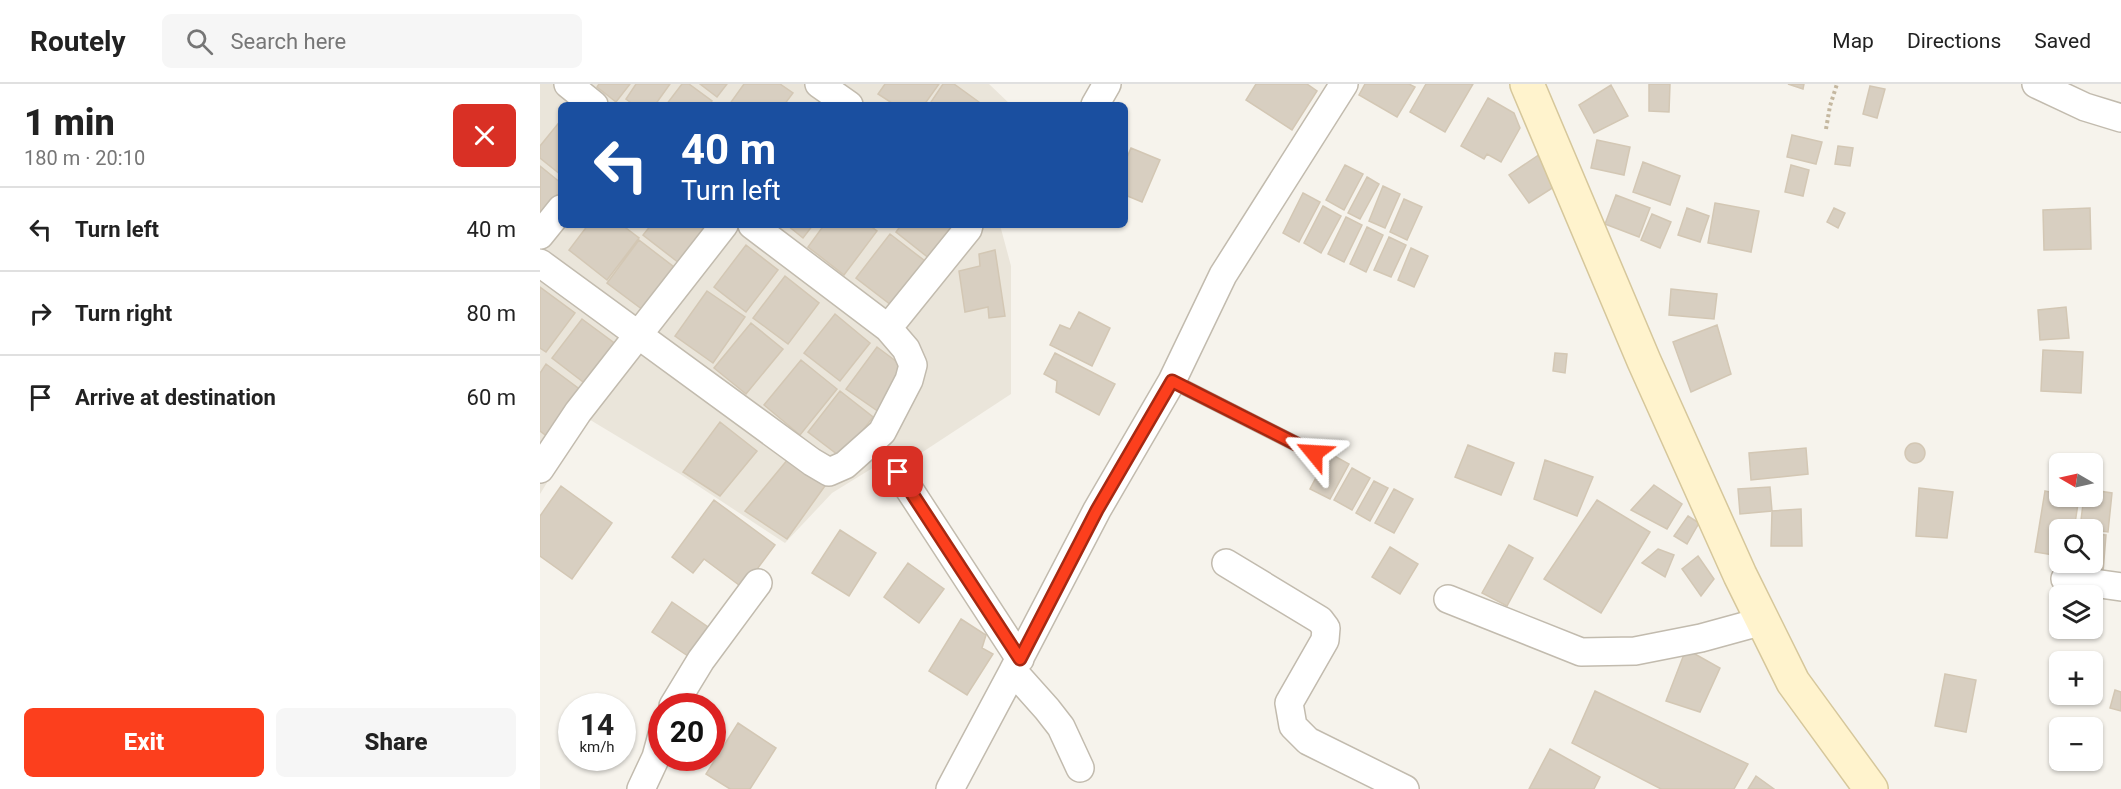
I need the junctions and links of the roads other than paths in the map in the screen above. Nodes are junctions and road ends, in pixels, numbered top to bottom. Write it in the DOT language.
graph roads {
  1 [pos="568,84"];
  2 [pos="1107,84"];
  3 [pos="1344,84"];
  4 [pos="1527,84"];
  5 [pos="2036,84"];
  6 [pos="816,91"];
  7 [pos="851,97"];
  8 [pos="590,102"];
  9 [pos="1097,102"];
  10 [pos="2121,118"];
  11 [pos="558,213"];
  12 [pos="722,228"];
  13 [pos="756,228"];
  14 [pos="968,228"];
  15 [pos="540,235"];
  16 [pos="540,263"];
  17 [pos="888,328"];
  18 [pos="640,335"];
  19 [pos="1172,381"];
  20 [pos="1314,453"];
  21 [pos="543,457"];
  22 [pos="898,472"];
  23 [pos="1226,562"];
  24 [pos="2065,579"];
  25 [pos="758,583"];
  26 [pos="2121,586"];
  27 [pos="1448,599"];
  28 [pos="1763,621"];
  29 [pos="1016,665"];
  30 [pos="681,693"];
  31 [pos="1080,768"];
  32 [pos="649,771"];
  33 [pos="640,789"];
  34 [pos="950,789"];
  35 [pos="1405,789"];
  36 [pos="1871,789"];
  1 -- 8 [label="street"];
  2 -- 9 [label="street"];
  3 -- 19 [label="street"];
  4 -- 28 [label="main road"];
  5 -- 10 [label="street"];
  6 -- 7 [label="street"];
  11 -- 15 [label="street"];
  12 -- 18 [label="street"];
  13 -- 17 [label="street"];
  14 -- 17 [label="street"];
  16 -- 18 [label="street"];
  17 -- 18 [label="street"];
  18 -- 21 [label="street"];
  19 -- 20 [label="lane"];
  19 -- 29 [label="street"];
  22 -- 29 [label="street"];
  23 -- 35 [label="street"];
  24 -- 26 [label="street"];
  25 -- 30 [label="street"];
  27 -- 28 [label="street"];
  28 -- 36 [label="main road"];
  29 -- 31 [label="street"];
  29 -- 34 [label="street"];
  32 -- 33 [label="street"];
}
